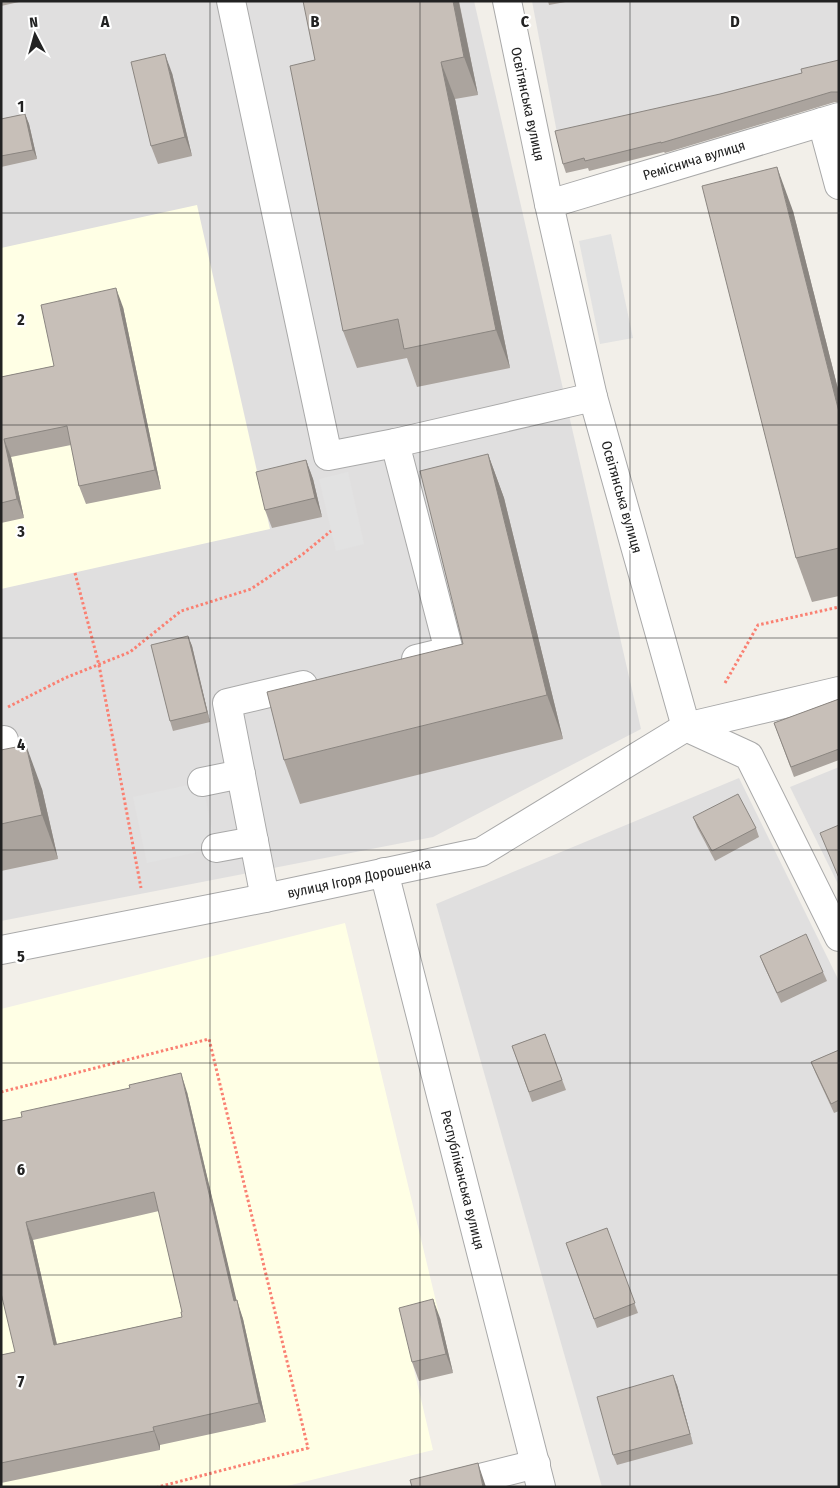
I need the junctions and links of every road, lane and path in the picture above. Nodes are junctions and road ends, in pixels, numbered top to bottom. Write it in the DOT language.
graph roads {
  1 [pos="231,1"];
  2 [pos="507,1"];
  3 [pos="831,119"];
  4 [pos="839,185"];
  5 [pos="549,204"];
  6 [pos="593,397"];
  7 [pos="395,443"];
  8 [pos="331,531"];
  9 [pos="75,572"];
  10 [pos="839,607"];
  11 [pos="391,664"];
  12 [pos="98,665"];
  13 [pos="324,680"];
  14 [pos="724,685"];
  15 [pos="839,690"];
  16 [pos="1,711"];
  17 [pos="686,727"];
  18 [pos="241,774"];
  19 [pos="202,782"];
  20 [pos="254,841"];
  21 [pos="216,848"];
  22 [pos="384,872"];
  23 [pos="142,894"];
  24 [pos="265,898"];
  25 [pos="839,937"];
  26 [pos="1,950"];
  27 [pos="1,1092"];
  28 [pos="538,1475"];
  29 [pos="158,1487"];
  30 [pos="444,1487"];
  1 -- 7 [label="street"];
  2 -- 5 [label="street, Освітянська вулиця"];
  3 -- 4 [label="street"];
  3 -- 5 [label="street, Реміснича вулиця"];
  5 -- 6 [label="street, Освітянська вулиця"];
  6 -- 7 [label="street"];
  6 -- 17 [label="street, Освітянська вулиця"];
  7 -- 11 [label="street"];
  8 -- 12 [label="path"];
  9 -- 12 [label="path"];
  10 -- 14 [label="path"];
  12 -- 16 [label="path"];
  12 -- 23 [label="path"];
  13 -- 18 [label="street"];
  15 -- 17 [label="street, вулиця Ігоря Дорошенка"];
  17 -- 22 [label="street, вулиця Ігоря Дорошенка"];
  17 -- 25 [label="street"];
  18 -- 19 [label="street"];
  18 -- 20 [label="street"];
  20 -- 21 [label="street"];
  20 -- 24 [label="street"];
  22 -- 24 [label="street, вулиця Ігоря Дорошенка"];
  22 -- 28 [label="street, Республіканська вулиця"];
  24 -- 26 [label="street, вулиця Ігоря Дорошенка"];
  27 -- 29 [label="path"];
  28 -- 30 [label="street"];
}
